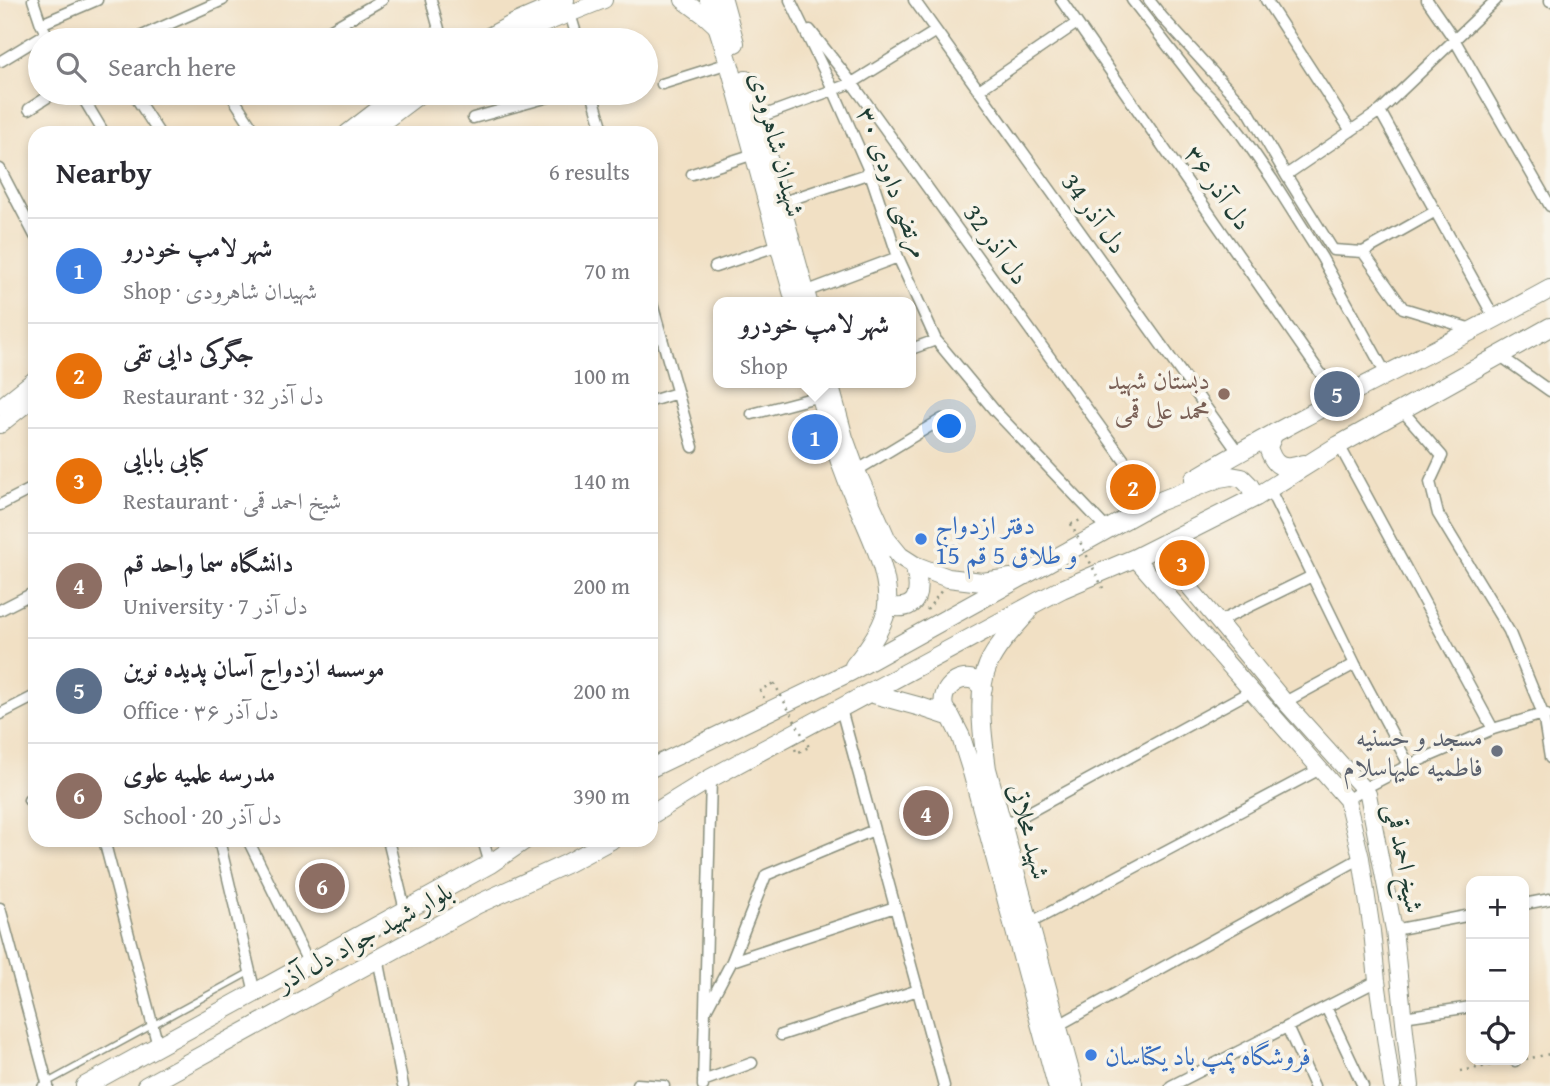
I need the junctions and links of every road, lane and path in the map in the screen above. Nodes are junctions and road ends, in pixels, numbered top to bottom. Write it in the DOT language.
graph roads {
  1 [pos="33,0"];
  2 [pos="97,0"];
  3 [pos="223,0"];
  4 [pos="382,0"];
  5 [pos="431,0"];
  6 [pos="604,0"];
  7 [pos="682,0"];
  8 [pos="709,0"];
  9 [pos="723,0"];
  10 [pos="790,0"];
  11 [pos="914,0"];
  12 [pos="1061,0"];
  13 [pos="1132,0"];
  14 [pos="1149,0"];
  15 [pos="1266,0"];
  16 [pos="1427,0"];
  17 [pos="1496,0"];
  18 [pos="568,7"];
  19 [pos="798,15"];
  20 [pos="1077,23"];
  21 [pos="44,28"];
  22 [pos="52,28"];
  23 [pos="160,28"];
  24 [pos="334,28"];
  25 [pos="439,28"];
  26 [pos="504,28"];
  27 [pos="531,28"];
  28 [pos="574,28"];
  29 [pos="719,30"];
  30 [pos="936,31"];
  31 [pos="1454,39"];
  32 [pos="28,44"];
  33 [pos="1,61"];
  34 [pos="729,63"];
  35 [pos="852,83"];
  36 [pos="662,84"];
  37 [pos="833,89"];
  38 [pos="979,90"];
  39 [pos="35,105"];
  40 [pos="87,105"];
  41 [pos="141,105"];
  42 [pos="238,105"];
  43 [pos="383,105"];
  44 [pos="408,105"];
  45 [pos="520,105"];
  46 [pos="596,105"];
  47 [pos="29,109"];
  48 [pos="1380,111"];
  49 [pos="473,118"];
  50 [pos="757,118"];
  51 [pos="100,126"];
  52 [pos="154,126"];
  53 [pos="251,126"];
  54 [pos="356,126"];
  55 [pos="384,126"];
  56 [pos="602,126"];
  57 [pos="1351,131"];
  58 [pos="754,154"];
  59 [pos="0,169"];
  60 [pos="870,173"];
  61 [pos="692,174"];
  62 [pos="1286,175"];
  63 [pos="780,203"];
  64 [pos="1550,206"];
  65 [pos="1434,212"];
  66 [pos="28,223"];
  67 [pos="779,246"];
  68 [pos="1363,252"];
  69 [pos="898,257"];
  70 [pos="715,267"];
  71 [pos="1550,289"];
  72 [pos="801,297"];
  73 [pos="802,297"];
  74 [pos="807,297"];
  75 [pos="1495,319"];
  76 [pos="658,325"];
  77 [pos="1550,327"];
  78 [pos="1475,330"];
  79 [pos="936,340"];
  80 [pos="916,347"];
  81 [pos="1499,355"];
  82 [pos="1386,374"];
  83 [pos="28,385"];
  84 [pos="819,388"];
  85 [pos="822,388"];
  86 [pos="822,388"];
  87 [pos="1550,391"];
  88 [pos="677,393"];
  89 [pos="658,399"];
  90 [pos="1339,400"];
  91 [pos="28,406"];
  92 [pos="0,407"];
  93 [pos="1401,410"];
  94 [pos="752,414"];
  95 [pos="942,419"];
  96 [pos="0,425"];
  97 [pos="1274,433"];
  98 [pos="1339,445"];
  99 [pos="693,447"];
  100 [pos="1238,452"];
  101 [pos="1317,458"];
  102 [pos="856,471"];
  103 [pos="28,491"];
  104 [pos="1262,492"];
  105 [pos="1155,503"];
  106 [pos="0,505"];
  107 [pos="1079,521"];
  108 [pos="1107,529"];
  109 [pos="1156,547"];
  110 [pos="1136,558"];
  111 [pos="914,565"];
  112 [pos="1171,565"];
  113 [pos="1025,576"];
  114 [pos="1312,576"];
  115 [pos="1154,580"];
  116 [pos="1103,588"];
  117 [pos="28,596"];
  118 [pos="1039,601"];
  119 [pos="887,607"];
  120 [pos="0,610"];
  121 [pos="1218,622"];
  122 [pos="1355,664"];
  123 [pos="850,672"];
  124 [pos="983,688"];
  125 [pos="760,690"];
  126 [pos="1251,691"];
  127 [pos="870,693"];
  128 [pos="28,700"];
  129 [pos="1284,702"];
  130 [pos="841,709"];
  131 [pos="0,714"];
  132 [pos="1547,715"];
  133 [pos="951,717"];
  134 [pos="1493,729"];
  135 [pos="797,753"];
  136 [pos="1550,758"];
  137 [pos="658,765"];
  138 [pos="1409,765"];
  139 [pos="1320,769"];
  140 [pos="711,778"];
  141 [pos="694,788"];
  142 [pos="1363,789"];
  143 [pos="1347,800"];
  144 [pos="658,805"];
  145 [pos="658,811"];
  146 [pos="1002,827"];
  147 [pos="874,830"];
  148 [pos="106,847"];
  149 [pos="221,847"];
  150 [pos="251,847"];
  151 [pos="390,847"];
  152 [pos="488,847"];
  153 [pos="515,847"];
  154 [pos="525,847"];
  155 [pos="594,847"];
  156 [pos="1360,858"];
  157 [pos="496,860"];
  158 [pos="1550,899"];
  159 [pos="1529,903"];
  160 [pos="895,907"];
  161 [pos="0,908"];
  162 [pos="405,911"];
  163 [pos="1466,916"];
  164 [pos="1028,924"];
  165 [pos="1394,930"];
  166 [pos="378,958"];
  167 [pos="732,961"];
  168 [pos="309,964"];
  169 [pos="250,972"];
  170 [pos="1377,981"];
  171 [pos="918,990"];
  172 [pos="255,993"];
  173 [pos="1326,1007"];
  174 [pos="1466,1008"];
  175 [pos="704,1015"];
  176 [pos="1403,1017"];
  177 [pos="152,1024"];
  178 [pos="1057,1026"];
  179 [pos="1287,1027"];
  180 [pos="781,1035"];
  181 [pos="158,1046"];
  182 [pos="1550,1054"];
  183 [pos="1529,1058"];
  184 [pos="752,1063"];
  185 [pos="1492,1065"];
  186 [pos="1461,1071"];
  187 [pos="703,1083"];
  188 [pos="637,1084"];
  189 [pos="45,1085"];
  190 [pos="85,1086"];
  191 [pos="146,1086"];
  192 [pos="403,1086"];
  193 [pos="664,1086"];
  194 [pos="944,1086"];
  195 [pos="1057,1086"];
  196 [pos="1074,1086"];
  197 [pos="1171,1086"];
  198 [pos="1314,1086"];
  199 [pos="1363,1086"];
  200 [pos="1392,1086"];
  201 [pos="1411,1086"];
  1 -- 21 [label="street"];
  2 -- 22 [label="street"];
  3 -- 23 [label="street"];
  4 -- 24 [label="street"];
  5 -- 25 [label="street"];
  6 -- 18 [label="street"];
  7 -- 29 [label="street"];
  8 -- 29 [label="main road, شهیدان شاهرودی"];
  9 -- 50 [label="main road, شهیدان شاهرودی"];
  10 -- 19 [label="street, ۳۰ مرتضی داودی"];
  11 -- 30 [label="street, دل آذر 34"];
  12 -- 20 [label="street, دل آذر ۳۶"];
  13 -- 82 [label="street"];
  14 -- 62 [label="street"];
  15 -- 57 [label="street"];
  16 -- 31 [label="street"];
  17 -- 31 [label="street"];
  18 -- 26 [label="street"];
  18 -- 27 [label="street"];
  18 -- 28 [label="street"];
  19 -- 35 [label="street, دل آذر 32"];
  19 -- 37 [label="street, ۳۰ مرتضی داودی"];
  20 -- 38 [label="street"];
  20 -- 90 [label="street, دل آذر ۳۶"];
  29 -- 34 [label="main road, شهیدان شاهرودی"];
  30 -- 35 [label="street"];
  30 -- 38 [label="street, دل آذر 34"];
  31 -- 48 [label="street"];
  31 -- 64 [label="street"];
  32 -- 33 [label="street"];
  34 -- 36 [label="street"];
  34 -- 58 [label="main road, شهیدان شاهرودی"];
  35 -- 37 [label="street"];
  35 -- 105 [label="street, دل آذر 32"];
  37 -- 50 [label="street"];
  37 -- 60 [label="street, ۳۰ مرتضی داودی"];
  38 -- 100 [label="street, دل آذر 34"];
  39 -- 47 [label="street"];
  40 -- 51 [label="street"];
  41 -- 52 [label="street"];
  42 -- 53 [label="street"];
  43 -- 54 [label="street"];
  44 -- 55 [label="street"];
  45 -- 49 [label="street"];
  46 -- 56 [label="street"];
  48 -- 57 [label="street"];
  48 -- 65 [label="street"];
  50 -- 63 [label="main road, شهیدان شاهرودی"];
  57 -- 62 [label="street"];
  58 -- 61 [label="street"];
  58 -- 67 [label="main road, شهیدان شاهرودی"];
  59 -- 66 [label="street"];
  60 -- 63 [label="street"];
  60 -- 69 [label="street, ۳۰ مرتضی داودی"];
  62 -- 68 [label="street"];
  63 -- 73 [label="main road, شهیدان شاهرودی"];
  65 -- 68 [label="street"];
  65 -- 75 [label="street"];
  67 -- 70 [label="street"];
  67 -- 72 [label="main road, شهیدان شاهرودی"];
  68 -- 78 [label="street"];
  69 -- 74 [label="street"];
  69 -- 79 [label="street, ۳۰ مرتضی داودی"];
  71 -- 75 [label="main road"];
  75 -- 78 [label="main road"];
  76 -- 88 [label="street"];
  77 -- 81 [label="main road"];
  78 -- 82 [label="main road"];
  79 -- 80 [label="street"];
  79 -- 108 [label="street, ۳۰ مرتضی داودی"];
  81 -- 87 [label="street"];
  81 -- 93 [label="main road"];
  82 -- 90 [label="main road"];
  83 -- 92 [label="street"];
  84 -- 94 [label="street"];
  85 -- 102 [label="main road"];
  86 -- 119 [label="main road"];
  88 -- 89 [label="street"];
  88 -- 99 [label="street"];
  90 -- 97 [label="main road"];
  91 -- 96 [label="street"];
  93 -- 98 [label="main road"];
  93 -- 132 [label="street"];
  95 -- 102 [label="street"];
  97 -- 100 [label="main road"];
  97 -- 101 [label="main road"];
  98 -- 101 [label="main road"];
  98 -- 134 [label="street"];
  100 -- 105 [label="main road"];
  101 -- 104 [label="main road"];
  102 -- 111 [label="main road"];
  103 -- 106 [label="street"];
  104 -- 105 [label="main road"];
  104 -- 109 [label="main road"];
  104 -- 114 [label="street"];
  105 -- 108 [label="main road"];
  107 -- 116 [label="path, bridge"];
  108 -- 113 [label="main road"];
  109 -- 110 [label="main road"];
  109 -- 112 [label="street, شیخ احمد قمی"];
  110 -- 115 [label="street, شیخ احمد قمی"];
  110 -- 118 [label="main road"];
  111 -- 113 [label="main road"];
  111 -- 119 [label="main road"];
  112 -- 115 [label="street"];
  112 -- 121 [label="street, شیخ احمد قمی"];
  113 -- 123 [label="main road"];
  114 -- 121 [label="street"];
  114 -- 122 [label="street"];
  115 -- 126 [label="street, شیخ احمد قمی"];
  117 -- 120 [label="street"];
  118 -- 124 [label="main road, شهید محلاتی"];
  118 -- 127 [label="main road"];
  119 -- 123 [label="main road"];
  121 -- 129 [label="street, شیخ احمد قمی"];
  122 -- 129 [label="street"];
  122 -- 138 [label="street"];
  123 -- 137 [label="main road"];
  124 -- 133 [label="main road"];
  124 -- 146 [label="main road, شهید محلاتی"];
  125 -- 135 [label="path, bridge"];
  126 -- 139 [label="street, شیخ احمد قمی"];
  126 -- 146 [label="street"];
  127 -- 130 [label="main road"];
  127 -- 133 [label="main road"];
  128 -- 131 [label="street"];
  129 -- 142 [label="street, شیخ احمد قمی"];
  130 -- 140 [label="main road"];
  130 -- 147 [label="street"];
  132 -- 134 [label="street"];
  132 -- 136 [label="street"];
  133 -- 195 [label="main road, شهید محلاتی"];
  134 -- 138 [label="street"];
  138 -- 142 [label="street"];
  139 -- 143 [label="street, شیخ احمد قمی"];
  139 -- 164 [label="street"];
  140 -- 141 [label="main road"];
  140 -- 175 [label="street"];
  141 -- 144 [label="main road"];
  141 -- 145 [label="main road"];
  142 -- 143 [label="street"];
  142 -- 165 [label="street, شیخ احمد قمی"];
  143 -- 156 [label="street, شیخ احمد قمی"];
  146 -- 164 [label="main road, شهید محلاتی"];
  147 -- 160 [label="street"];
  147 -- 167 [label="street"];
  148 -- 177 [label="street"];
  149 -- 169 [label="street"];
  150 -- 168 [label="street"];
  151 -- 162 [label="street"];
  152 -- 157 [label="street"];
  153 -- 157 [label="main road, بلوار شهید جواد دل آذر"];
  154 -- 157 [label="main road"];
  155 -- 166 [label="main road, بلوار شهید جواد دل آذر"];
  156 -- 170 [label="street, شیخ احمد قمی"];
  156 -- 178 [label="street"];
  157 -- 162 [label="main road, بلوار شهید جواد دل آذر"];
  158 -- 159 [label="street"];
  160 -- 167 [label="street"];
  160 -- 171 [label="street"];
  161 -- 189 [label="street"];
  162 -- 168 [label="main road, بلوار شهید جواد دل آذر"];
  163 -- 165 [label="street"];
  164 -- 178 [label="main road, شهید محلاتی"];
  165 -- 176 [label="street, شیخ احمد قمی"];
  166 -- 191 [label="main road, بلوار شهید جواد دل آذر"];
  166 -- 192 [label="street"];
  167 -- 175 [label="street"];
  168 -- 172 [label="main road, بلوار شهید جواد دل آذر"];
  169 -- 172 [label="street"];
  169 -- 177 [label="lane"];
  170 -- 173 [label="street"];
  170 -- 200 [label="street, شیخ احمد قمی"];
  171 -- 180 [label="street"];
  171 -- 194 [label="street"];
  172 -- 181 [label="main road, بلوار شهید جواد دل آذر"];
  173 -- 179 [label="street"];
  173 -- 199 [label="street"];
  174 -- 176 [label="street"];
  175 -- 187 [label="street"];
  176 -- 201 [label="street, شیخ احمد قمی"];
  177 -- 181 [label="street"];
  177 -- 189 [label="lane"];
  178 -- 196 [label="main road, شهید محلاتی"];
  179 -- 197 [label="street"];
  179 -- 198 [label="street"];
  181 -- 190 [label="main road, بلوار شهید جواد دل آذر"];
  182 -- 183 [label="path"];
  184 -- 187 [label="street"];
  185 -- 186 [label="path"];
  188 -- 193 [label="street"];
}
